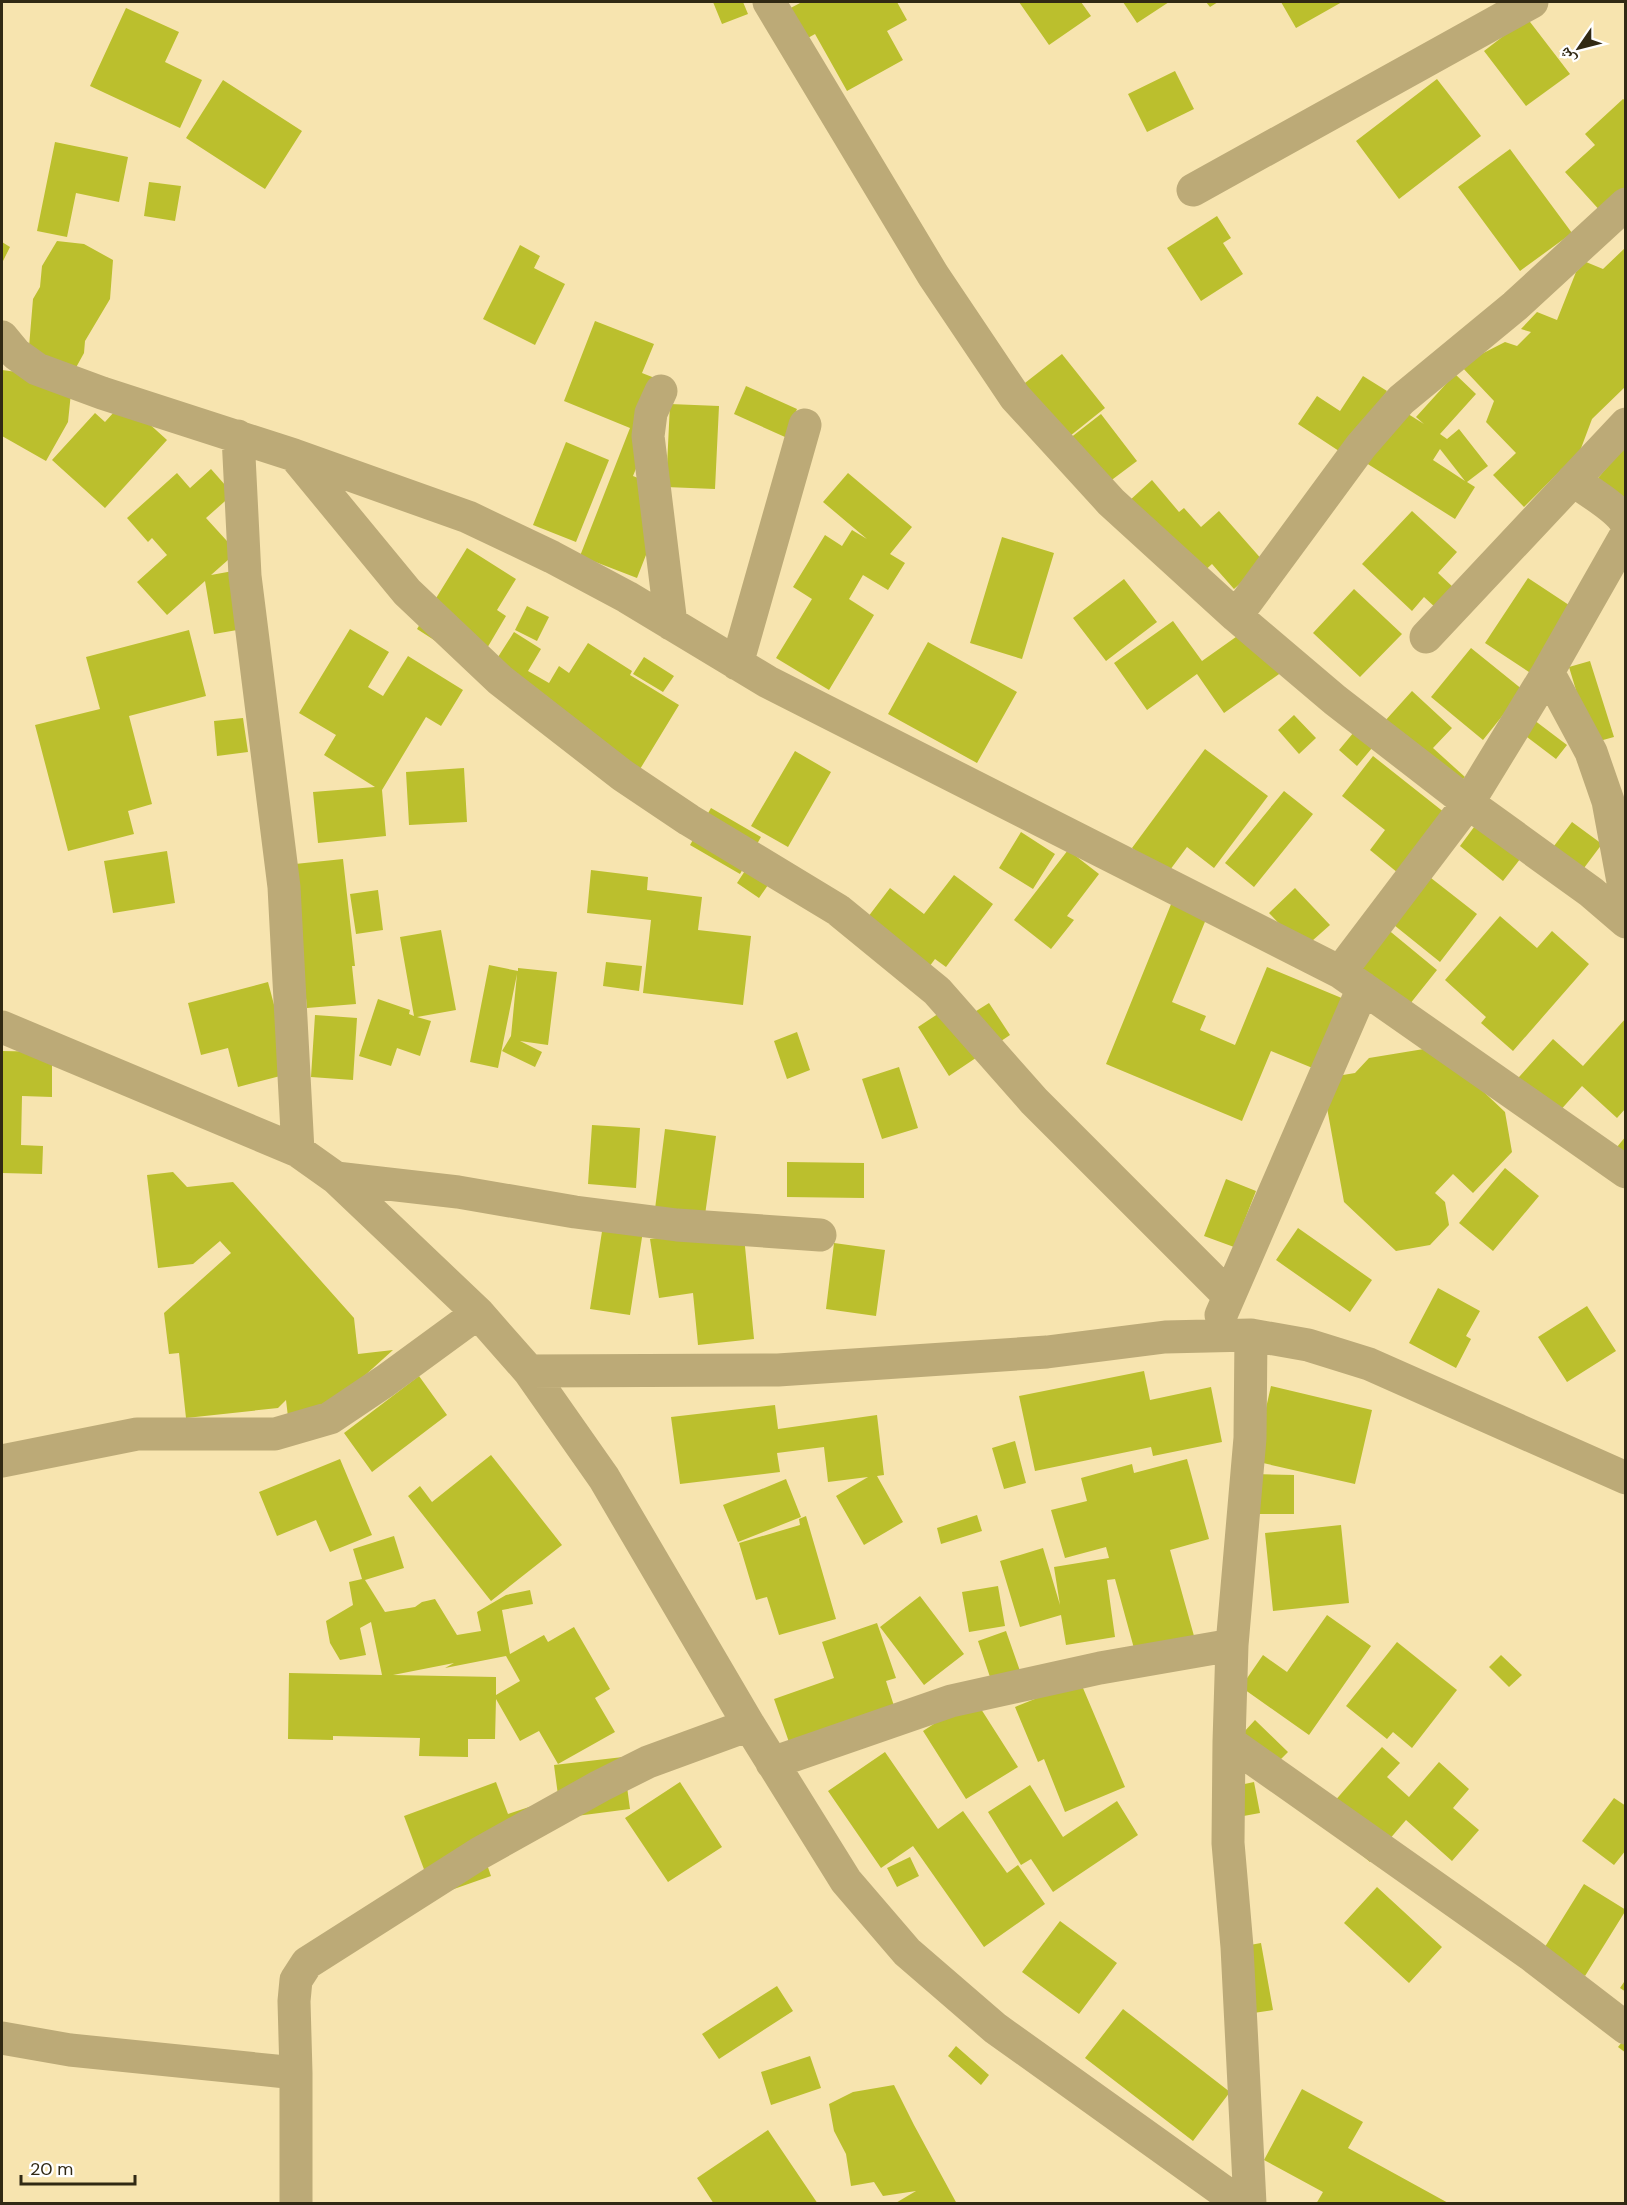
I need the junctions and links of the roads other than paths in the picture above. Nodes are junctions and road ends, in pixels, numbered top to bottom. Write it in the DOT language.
graph roads {
  1 [pos="769,2"];
  2 [pos="1532,2"];
  3 [pos="1192,190"];
  4 [pos="1626,204"];
  5 [pos="2,337"];
  6 [pos="661,391"];
  7 [pos="1626,424"];
  8 [pos="805,425"];
  9 [pos="238,436"];
  10 [pos="294,455"];
  11 [pos="1573,480"];
  12 [pos="1626,524"];
  13 [pos="1626,535"];
  14 [pos="1236,616"];
  15 [pos="671,624"];
  16 [pos="1426,637"];
  17 [pos="737,664"];
  18 [pos="1548,672"];
  19 [pos="1468,803"];
  20 [pos="1626,898"];
  21 [pos="1626,922"];
  22 [pos="1352,980"];
  23 [pos="2,1027"];
  24 [pos="298,1151"];
  25 [pos="1626,1172"];
  26 [pos="336,1178"];
  27 [pos="820,1235"];
  28 [pos="1229,1296"];
  29 [pos="478,1313"];
  30 [pos="1251,1335"];
  31 [pos="1212,1336"];
  32 [pos="529,1371"];
  33 [pos="2,1461"];
  34 [pos="1626,1478"];
  35 [pos="1232,1645"];
  36 [pos="749,1725"];
  37 [pos="1228,1742"];
  38 [pos="772,1763"];
  39 [pos="1626,2028"];
  40 [pos="2,2038"];
  41 [pos="296,2073"];
  42 [pos="296,2204"];
  43 [pos="1241,2204"];
  44 [pos="1250,2204"];
  1 -- 14 [label="street"];
  2 -- 3 [label="street"];
  4 -- 14 [label="street"];
  5 -- 9 [label="street"];
  6 -- 15 [label="street"];
  7 -- 11 [label="street"];
  8 -- 17 [label="street"];
  9 -- 10 [label="street"];
  9 -- 24 [label="street"];
  10 -- 15 [label="street"];
  10 -- 28 [label="street"];
  11 -- 12 [label="street"];
  11 -- 16 [label="street"];
  13 -- 18 [label="street"];
  14 -- 19 [label="street"];
  15 -- 17 [label="street"];
  17 -- 22 [label="street"];
  18 -- 19 [label="street"];
  18 -- 20 [label="street"];
  19 -- 21 [label="street"];
  19 -- 22 [label="street"];
  22 -- 25 [label="street"];
  22 -- 28 [label="street"];
  23 -- 24 [label="street"];
  24 -- 26 [label="street"];
  26 -- 27 [label="street"];
  26 -- 29 [label="street"];
  28 -- 31 [label="street"];
  29 -- 32 [label="street"];
  29 -- 33 [label="street"];
  30 -- 31 [label="street"];
  30 -- 34 [label="street"];
  30 -- 35 [label="street"];
  31 -- 32 [label="street"];
  32 -- 36 [label="street"];
  35 -- 37 [label="street"];
  35 -- 38 [label="street"];
  36 -- 38 [label="street"];
  36 -- 41 [label="street"];
  37 -- 39 [label="street"];
  37 -- 44 [label="street"];
  38 -- 43 [label="street"];
  40 -- 41 [label="street"];
  41 -- 42 [label="street"];
}
